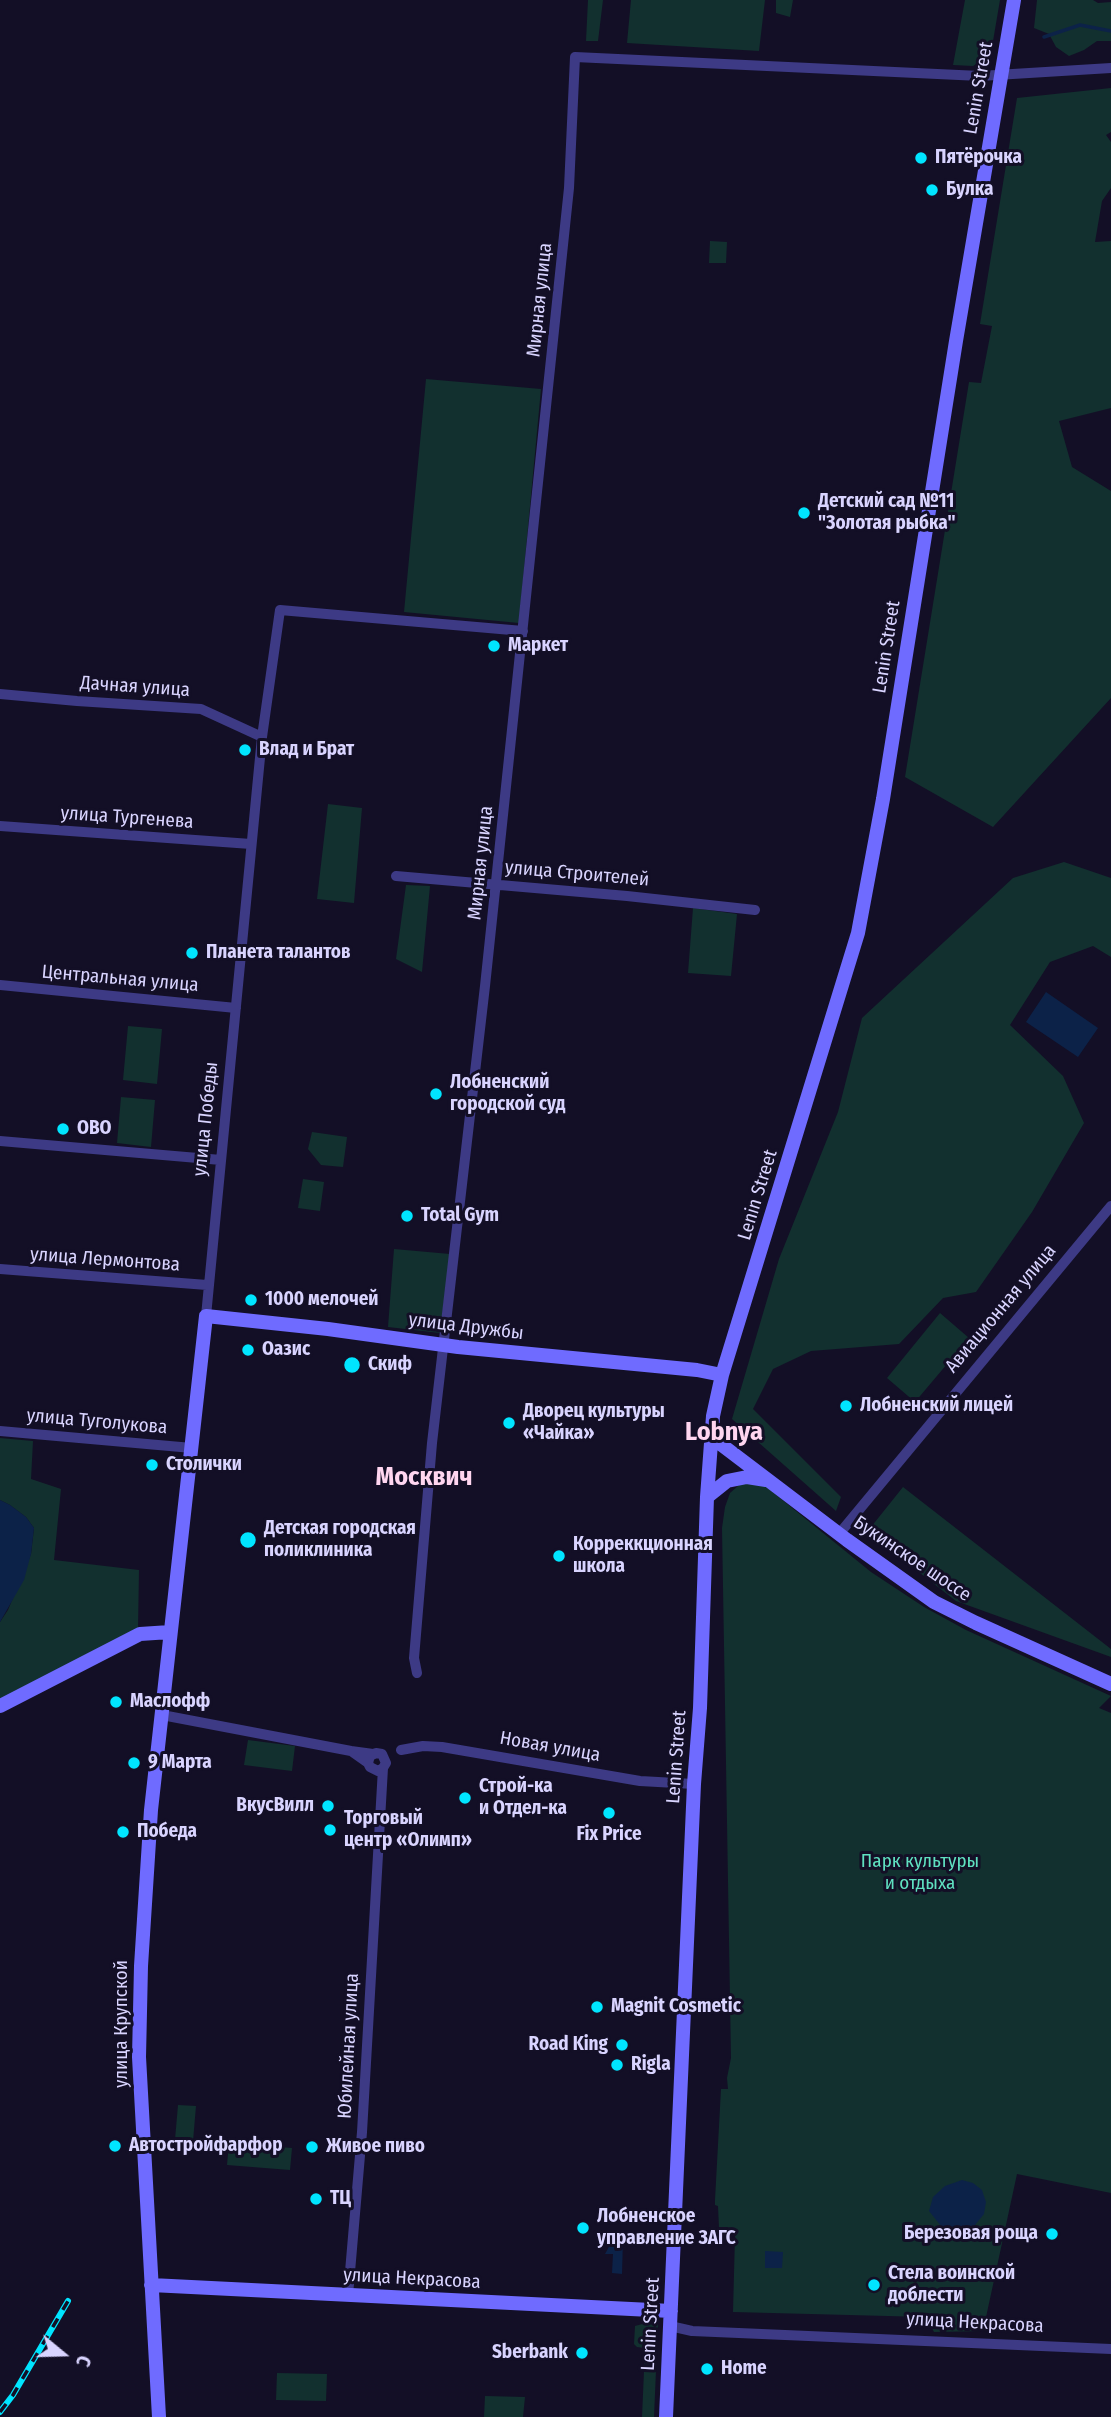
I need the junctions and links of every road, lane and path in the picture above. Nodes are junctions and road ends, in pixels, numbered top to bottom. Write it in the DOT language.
graph roads {
  1 [pos="1014,0"];
  2 [pos="1111,68"];
  3 [pos="1001,75"];
  4 [pos="523,631"];
  5 [pos="0,694"];
  6 [pos="262,737"];
  7 [pos="0,826"];
  8 [pos="251,844"];
  9 [pos="396,876"];
  10 [pos="496,884"];
  11 [pos="755,910"];
  12 [pos="0,985"];
  13 [pos="236,1008"];
  14 [pos="0,1141"];
  15 [pos="221,1160"];
  16 [pos="1111,1206"];
  17 [pos="0,1269"];
  18 [pos="207,1285"];
  19 [pos="206,1316"];
  20 [pos="444,1345"];
  21 [pos="722,1375"];
  22 [pos="0,1431"];
  23 [pos="710,1436"];
  24 [pos="192,1448"];
  25 [pos="770,1481"];
  26 [pos="707,1497"];
  27 [pos="839,1534"];
  28 [pos="170,1632"];
  29 [pos="416,1673"];
  30 [pos="1111,1684"];
  31 [pos="0,1706"];
  32 [pos="162,1715"];
  33 [pos="377,1762"];
  34 [pos="694,1784"];
  35 [pos="151,2286"];
  36 [pos="348,2295"];
  37 [pos="670,2319"];
  38 [pos="1111,2349"];
  39 [pos="159,2417"];
  40 [pos="666,2417"];
  1 -- 3 [label="street, Lenin Street"];
  2 -- 3 [label="street"];
  3 -- 4 [label="street, Мирная улица"];
  3 -- 21 [label="street, Lenin Street"];
  4 -- 6 [label="street, улица Победы"];
  4 -- 10 [label="street, Мирная улица"];
  5 -- 6 [label="street, Дачная улица"];
  6 -- 8 [label="street, улица Победы"];
  7 -- 8 [label="street, улица Тургенева"];
  8 -- 13 [label="street, улица Победы"];
  9 -- 10 [label="street, улица Строителей"];
  10 -- 11 [label="street, улица Строителей"];
  10 -- 20 [label="street, Мирная улица"];
  12 -- 13 [label="street, Центральная улица"];
  13 -- 15 [label="street, улица Победы"];
  14 -- 15 [label="street"];
  15 -- 18 [label="street, улица Победы"];
  16 -- 27 [label="street, Авиационная улица"];
  17 -- 18 [label="street, улица Лермонтова"];
  18 -- 19 [label="street, улица Победы"];
  19 -- 20 [label="street, улица Дружбы"];
  19 -- 24 [label="street, улица Победы"];
  20 -- 21 [label="street, улица Дружбы"];
  20 -- 29 [label="street, Мирная улица"];
  21 -- 23 [label="street, Lenin Street"];
  22 -- 24 [label="street, улица Туголукова"];
  23 -- 25 [label="street, Букинское шоссе"];
  23 -- 26 [label="street, Lenin Street"];
  24 -- 28 [label="street, улица Победы"];
  25 -- 26 [label="street"];
  25 -- 27 [label="street, Букинское шоссе"];
  26 -- 34 [label="street, Lenin Street"];
  27 -- 30 [label="street, Букинское шоссе"];
  28 -- 31 [label="street"];
  28 -- 32 [label="street, улица Крупской"];
  32 -- 33 [label="street"];
  32 -- 35 [label="street, улица Крупской"];
  33 -- 34 [label="street, Новая улица"];
  33 -- 36 [label="street, Юбилейная улица"];
  34 -- 37 [label="street, Lenin Street"];
  35 -- 36 [label="street, улица Некрасова"];
  35 -- 39 [label="street, улица Крупской"];
  36 -- 37 [label="street, улица Некрасова"];
  37 -- 38 [label="street, улица Некрасова"];
  37 -- 40 [label="street, Lenin Street"];
}
